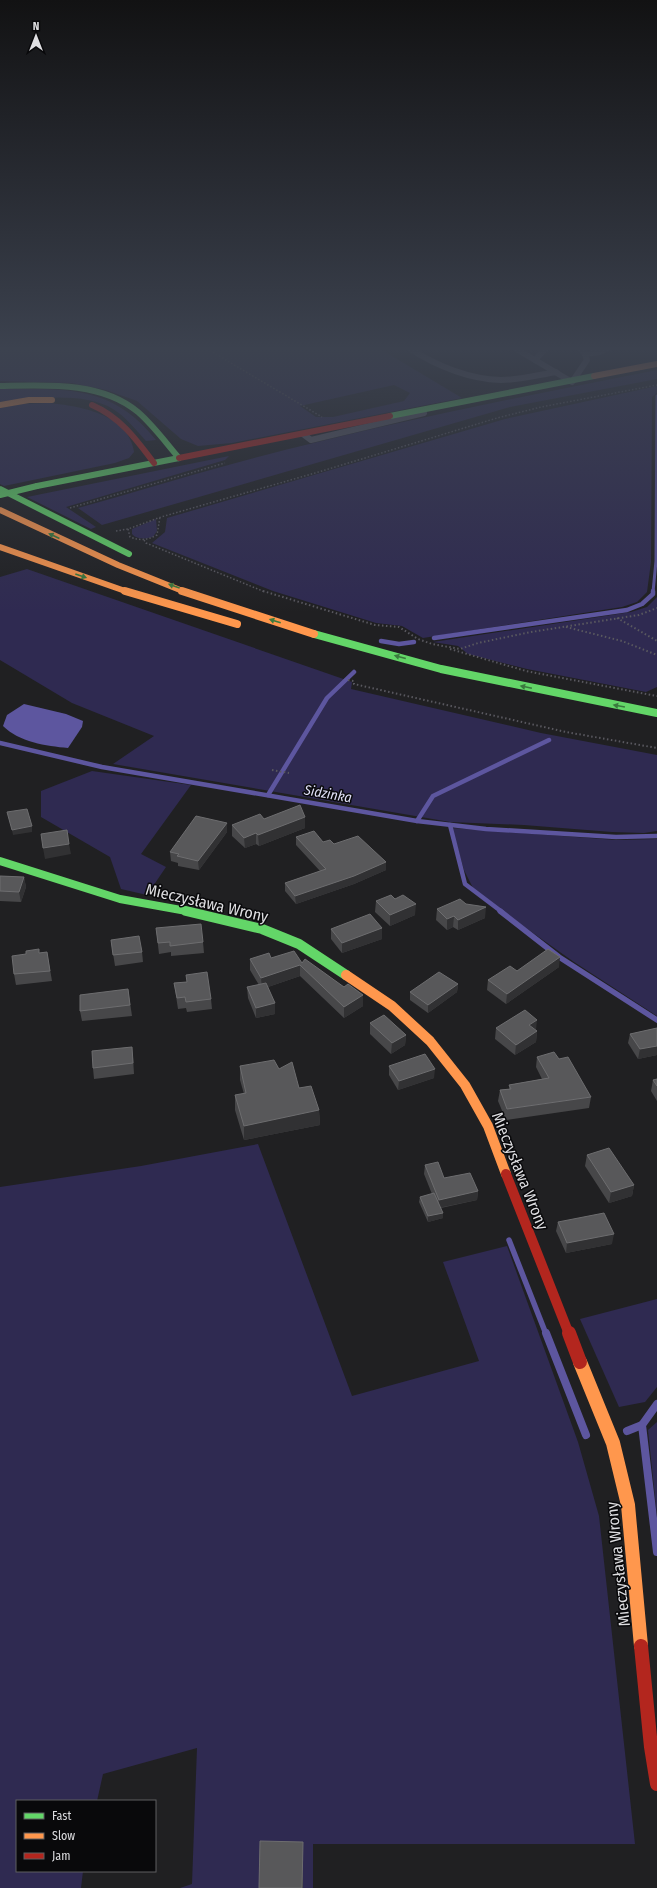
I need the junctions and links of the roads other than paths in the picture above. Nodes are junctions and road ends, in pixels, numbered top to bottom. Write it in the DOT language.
graph roads {
  1 [pos="134,435"];
  2 [pos="159,435"];
  3 [pos="297,435"];
  4 [pos="304,435"];
  5 [pos="334,435"];
  6 [pos="179,458"];
  7 [pos="154,463"];
  8 [pos="0,489"];
  9 [pos="0,495"];
  10 [pos="0,510"];
  11 [pos="2,548"];
  12 [pos="140,560"];
  13 [pos="104,574"];
  14 [pos="188,583"];
  15 [pos="250,614"];
  16 [pos="657,713"];
  17 [pos="0,861"];
  18 [pos="657,1784"];
  1 -- 7 [label="main road"];
  2 -- 6 [label="main road"];
  3 -- 6 [label="main road"];
  4 -- 5 [label="lane"];
  6 -- 7 [label="main road"];
  7 -- 9 [label="main road, bridge"];
  8 -- 12 [label="main road"];
  15 -- 10 [label="main road, one-way"];
  11 -- 13 [label="main road, one-way"];
  14 -- 15 [label="main road"];
  16 -- 15 [label="main road, one-way"];
  17 -- 18 [label="main road, Mieczysława Wrony"];
}
